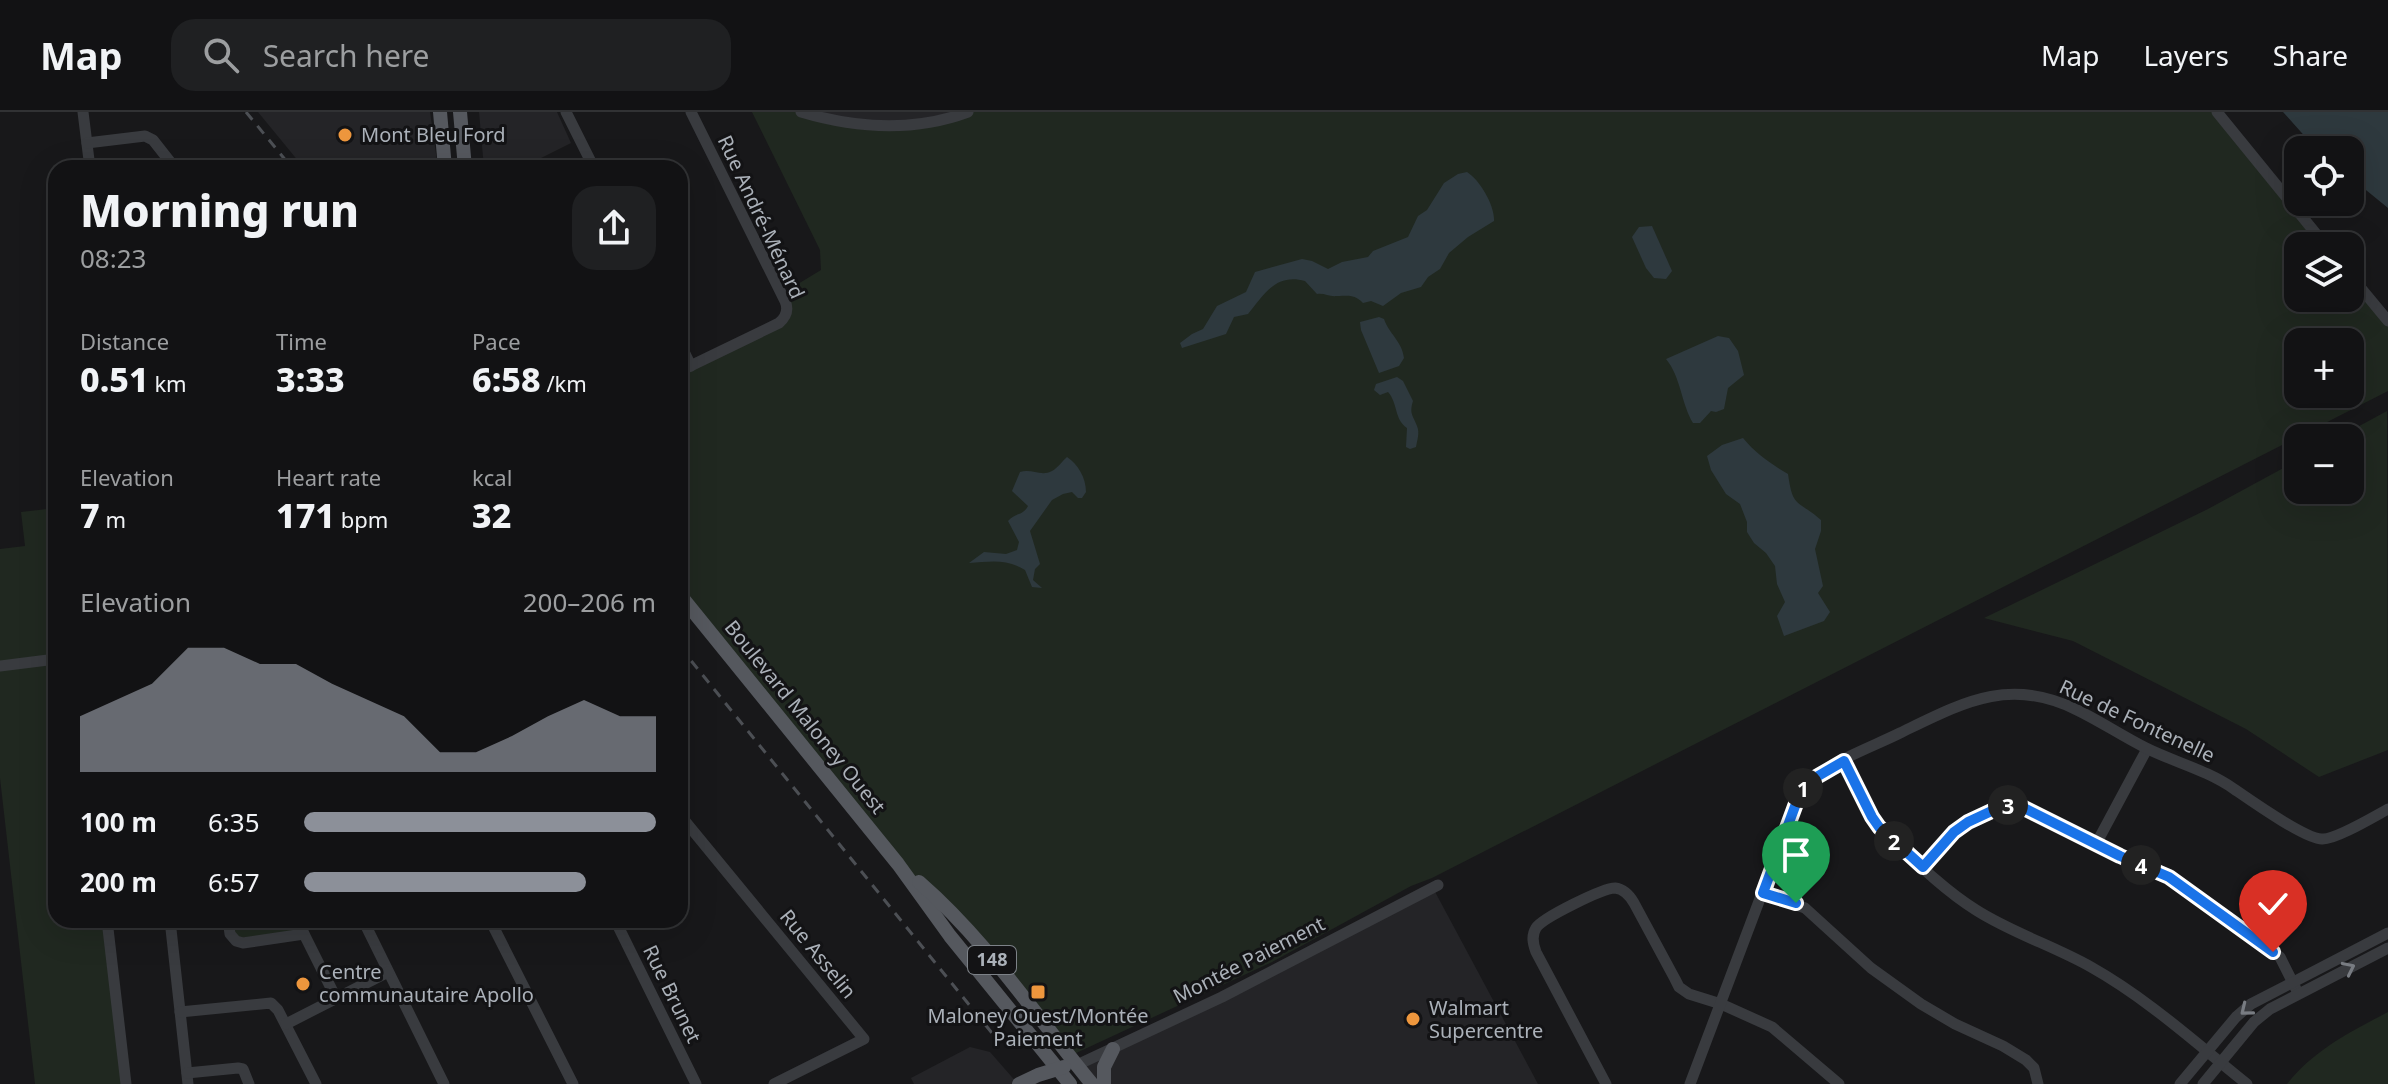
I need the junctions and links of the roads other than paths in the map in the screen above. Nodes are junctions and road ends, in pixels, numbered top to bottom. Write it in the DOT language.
graph roads {
  1 [pos="83,112"];
  2 [pos="440,112"];
  3 [pos="460,112"];
  4 [pos="566,112"];
  5 [pos="691,112"];
  6 [pos="801,112"];
  7 [pos="968,112"];
  8 [pos="2217,112"];
  9 [pos="87,143"];
  10 [pos="89,160"];
  11 [pos="169,160"];
  12 [pos="444,160"];
  13 [pos="464,160"];
  14 [pos="590,160"];
  15 [pos="2315,232"];
  16 [pos="2364,292"];
  17 [pos="2388,321"];
  18 [pos="688,367"];
  19 [pos="688,605"];
  20 [pos="48,660"];
  21 [pos="0,666"];
  22 [pos="2147,749"];
  23 [pos="1844,761"];
  24 [pos="2388,809"];
  25 [pos="688,825"];
  26 [pos="2096,844"];
  27 [pos="898,864"];
  28 [pos="1923,867"];
  29 [pos="1438,885"];
  30 [pos="1763,893"];
  31 [pos="108,928"];
  32 [pos="171,928"];
  33 [pos="229,928"];
  34 [pos="301,928"];
  35 [pos="367,928"];
  36 [pos="494,928"];
  37 [pos="619,928"];
  38 [pos="2388,933"];
  39 [pos="304,934"];
  40 [pos="2388,948"];
  41 [pos="388,972"];
  42 [pos="2296,987"];
  43 [pos="336,998"];
  44 [pos="1721,1004"];
  45 [pos="180,1012"];
  46 [pos="286,1024"];
  47 [pos="1113,1049"];
  48 [pos="2207,1051"];
  49 [pos="2221,1063"];
  50 [pos="1077,1065"];
  51 [pos="188,1079"];
  52 [pos="1063,1079"];
  53 [pos="1836,1083"];
  54 [pos="126,1084"];
  55 [pos="249,1084"];
  56 [pos="316,1084"];
  57 [pos="444,1084"];
  58 [pos="573,1084"];
  59 [pos="696,1084"];
  60 [pos="774,1084"];
  61 [pos="1019,1084"];
  62 [pos="1092,1084"];
  63 [pos="1104,1084"];
  64 [pos="1606,1084"];
  65 [pos="1690,1084"];
  66 [pos="2038,1084"];
  67 [pos="2180,1084"];
  68 [pos="2203,1084"];
  69 [pos="2247,1084"];
  1 -- 9 [label="street"];
  2 -- 12 [label="main road"];
  3 -- 13 [label="main road"];
  4 -- 14 [label="street"];
  5 -- 18 [label="street, Rue André-Ménard"];
  6 -- 7 [label="street"];
  8 -- 15 [label="street"];
  9 -- 10 [label="street"];
  9 -- 11 [label="street"];
  16 -- 17 [label="street"];
  19 -- 27 [label="main road, Boulevard Maloney Ouest / 148"];
  20 -- 21 [label="street"];
  22 -- 23 [label="street, Rue de Fontenelle"];
  22 -- 24 [label="street, Rue de Fontenelle"];
  22 -- 26 [label="street"];
  23 -- 28 [label="street"];
  23 -- 30 [label="street, Rue de Fontenelle"];
  25 -- 60 [label="street, Rue Asselin"];
  26 -- 28 [label="street"];
  26 -- 42 [label="street"];
  27 -- 50 [label="main road, Boulevard Maloney Ouest / 148"];
  27 -- 52 [label="main road, Boulevard Maloney Ouest / 148"];
  28 -- 48 [label="street"];
  29 -- 47 [label="street, Montée Paiement"];
  30 -- 44 [label="street, Rue de Fontenelle"];
  30 -- 66 [label="street"];
  31 -- 54 [label="street"];
  32 -- 45 [label="street"];
  33 -- 39 [label="street"];
  34 -- 39 [label="street"];
  35 -- 41 [label="street"];
  36 -- 58 [label="street"];
  37 -- 59 [label="street, Rue Brunet"];
  38 -- 42 [label="street"];
  39 -- 43 [label="street"];
  42 -- 40 [label="street, one-way"];
  41 -- 43 [label="street"];
  41 -- 57 [label="street"];
  42 -- 48 [label="street, one-way"];
  42 -- 49 [label="street"];
  43 -- 46 [label="street"];
  44 -- 53 [label="street"];
  44 -- 64 [label="street"];
  44 -- 65 [label="street, Rue de Fontenelle"];
  45 -- 46 [label="street"];
  45 -- 51 [label="street"];
  46 -- 56 [label="street"];
  47 -- 50 [label="street, Montée Paiement"];
  47 -- 63 [label="main road"];
  48 -- 49 [label="street"];
  48 -- 67 [label="street"];
  49 -- 68 [label="street"];
  49 -- 69 [label="street"];
  50 -- 52 [label="main road, Montée Paiement"];
  50 -- 62 [label="main road, Boulevard Maloney Ouest / 148"];
  51 -- 55 [label="street"];
  52 -- 61 [label="main road, Montée Paiement"];
}
